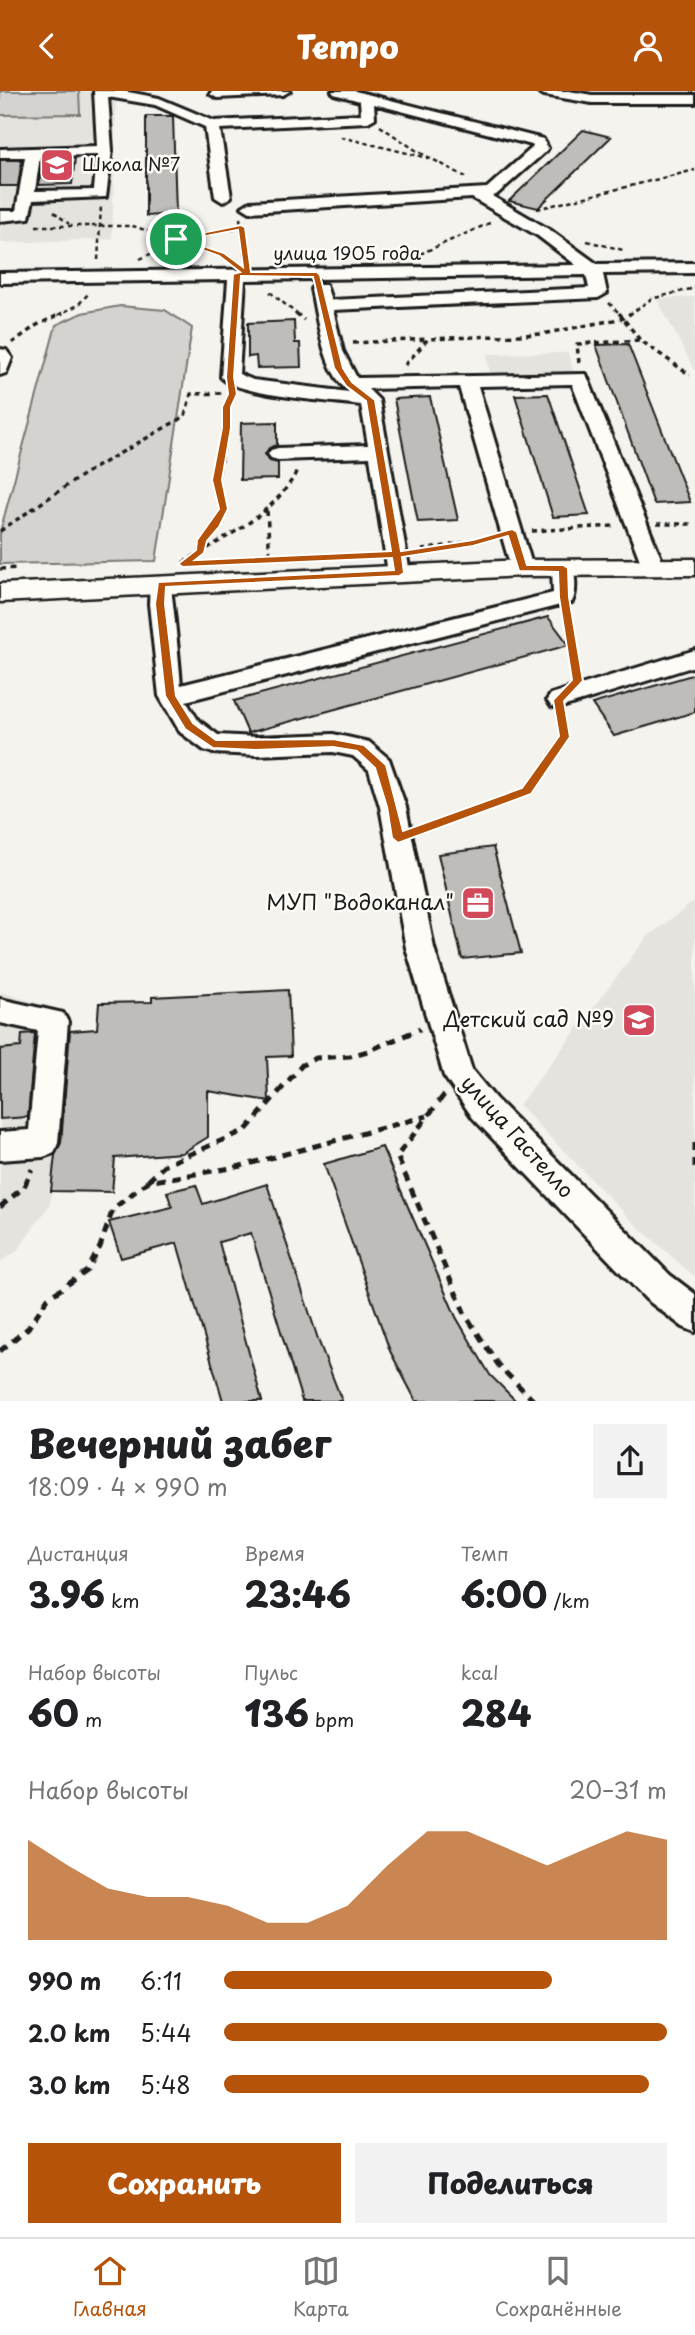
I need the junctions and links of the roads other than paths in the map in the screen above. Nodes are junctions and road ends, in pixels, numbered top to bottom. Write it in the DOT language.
graph roads {
  1 [pos="101,91"];
  2 [pos="283,91"];
  3 [pos="339,91"];
  4 [pos="544,91"];
  5 [pos="217,94"];
  6 [pos="367,98"];
  7 [pos="695,99"];
  8 [pos="368,118"];
  9 [pos="454,120"];
  10 [pos="212,125"];
  11 [pos="105,150"];
  12 [pos="33,152"];
  13 [pos="0,153"];
  14 [pos="483,193"];
  15 [pos="26,196"];
  16 [pos="223,197"];
  17 [pos="245,209"];
  18 [pos="0,216"];
  19 [pos="695,268"];
  20 [pos="594,270"];
  21 [pos="242,274"];
  22 [pos="317,275"];
  23 [pos="0,278"];
  24 [pos="324,305"];
  25 [pos="5,349"];
  26 [pos="0,369"];
  27 [pos="467,380"];
  28 [pos="349,384"];
  29 [pos="370,400"];
  30 [pos="380,451"];
  31 [pos="278,454"];
  32 [pos="398,564"];
  33 [pos="695,566"];
  34 [pos="523,568"];
  35 [pos="563,568"];
  36 [pos="654,568"];
  37 [pos="162,584"];
  38 [pos="0,593"];
  39 [pos="695,658"];
  40 [pos="171,696"];
  41 [pos="559,700"];
  42 [pos="0,1011"];
  43 [pos="0,1146"];
  44 [pos="695,1315"];
  1 -- 10 [label="street"];
  1 -- 11 [label="street"];
  2 -- 5 [label="street"];
  3 -- 6 [label="street"];
  4 -- 7 [label="street"];
  6 -- 8 [label="street"];
  6 -- 9 [label="street"];
  8 -- 9 [label="street"];
  8 -- 10 [label="street"];
  9 -- 14 [label="street"];
  10 -- 16 [label="street"];
  11 -- 12 [label="street"];
  11 -- 15 [label="street"];
  12 -- 13 [label="street"];
  12 -- 15 [label="street"];
  14 -- 17 [label="street"];
  14 -- 20 [label="street"];
  15 -- 18 [label="street"];
  19 -- 20 [label="street, улица 1905 года"];
  20 -- 22 [label="street, улица 1905 года"];
  20 -- 24 [label="street"];
  21 -- 22 [label="street, улица 1905 года"];
  21 -- 23 [label="street, улица 1905 года"];
  21 -- 29 [label="street"];
  22 -- 24 [label="street"];
  24 -- 28 [label="street"];
  25 -- 26 [label="street"];
  27 -- 28 [label="street"];
  27 -- 34 [label="street"];
  27 -- 36 [label="street"];
  28 -- 29 [label="street"];
  29 -- 30 [label="street"];
  30 -- 31 [label="street"];
  30 -- 32 [label="street"];
  32 -- 34 [label="main road"];
  32 -- 37 [label="main road"];
  33 -- 36 [label="main road"];
  34 -- 35 [label="main road"];
  35 -- 36 [label="main road"];
  35 -- 40 [label="street"];
  37 -- 38 [label="main road"];
  37 -- 40 [label="street, улица Гастелло"];
  39 -- 41 [label="street"];
  40 -- 44 [label="street, улица Гастелло"];
  42 -- 43 [label="street"];
}
